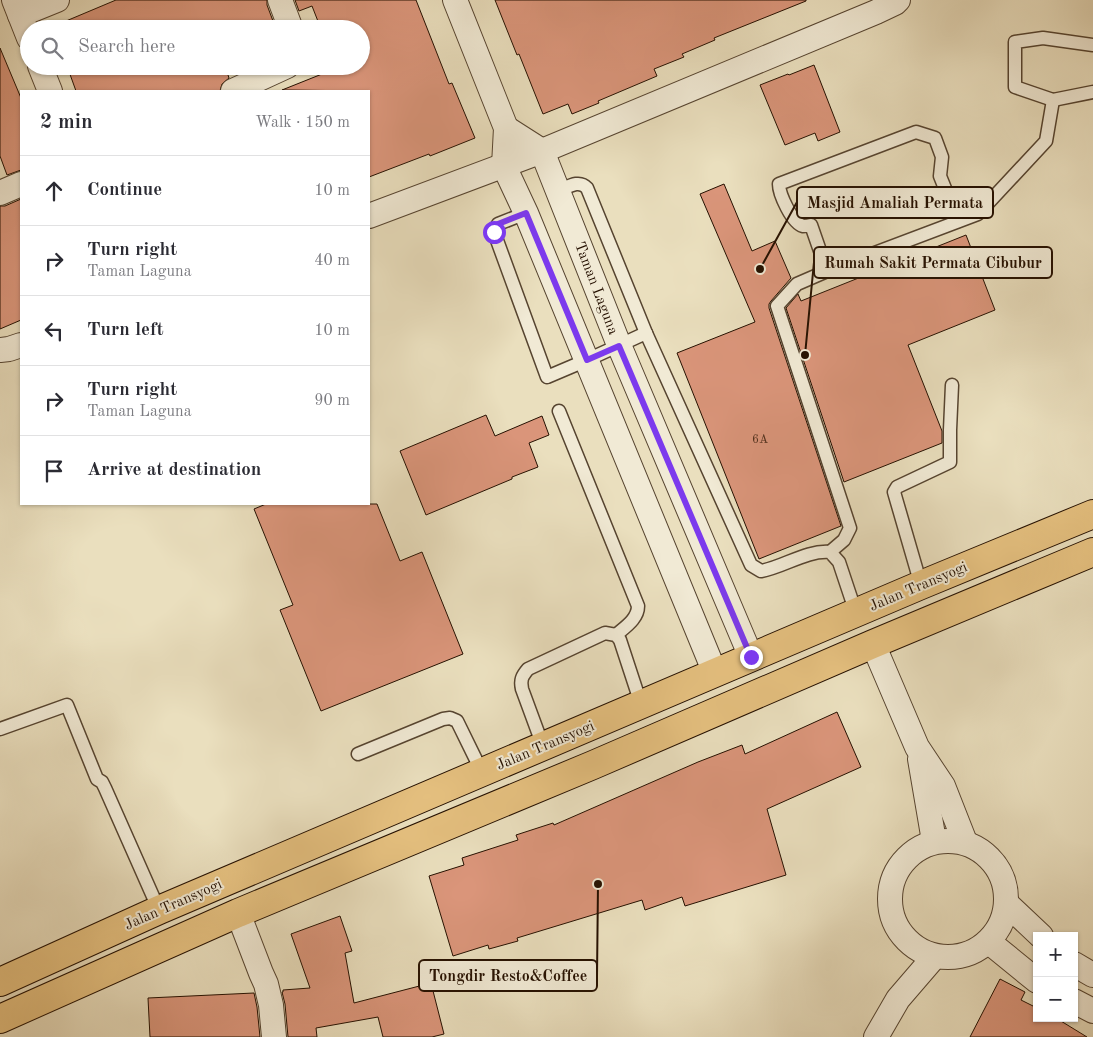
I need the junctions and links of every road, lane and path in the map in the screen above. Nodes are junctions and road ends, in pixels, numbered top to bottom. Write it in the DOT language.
graph roads {
  1 [pos="57,0"];
  2 [pos="280,0"];
  3 [pos="455,0"];
  4 [pos="898,0"];
  5 [pos="17,8"];
  6 [pos="22,20"];
  7 [pos="288,20"];
  8 [pos="1093,45"];
  9 [pos="44,75"];
  10 [pos="268,75"];
  11 [pos="50,90"];
  12 [pos="235,90"];
  13 [pos="1093,92"];
  14 [pos="1053,100"];
  15 [pos="506,128"];
  16 [pos="542,151"];
  17 [pos="504,166"];
  18 [pos="20,184"];
  19 [pos="558,191"];
  20 [pos="0,193"];
  21 [pos="526,213"];
  22 [pos="370,216"];
  23 [pos="958,221"];
  24 [pos="827,271"];
  25 [pos="646,333"];
  26 [pos="20,345"];
  27 [pos="619,346"];
  28 [pos="0,350"];
  29 [pos="587,360"];
  30 [pos="952,385"];
  31 [pos="559,412"];
  32 [pos="1093,514"];
  33 [pos="830,552"];
  34 [pos="1093,552"];
  35 [pos="921,585"];
  36 [pos="856,612"];
  37 [pos="616,635"];
  38 [pos="873,644"];
  39 [pos="751,657"];
  40 [pos="715,673"];
  41 [pos="642,704"];
  42 [pos="0,729"];
  43 [pos="579,731"];
  44 [pos="543,746"];
  45 [pos="917,747"];
  46 [pos="358,754"];
  47 [pos="593,765"];
  48 [pos="482,772"];
  49 [pos="934,841"];
  50 [pos="965,842"];
  51 [pos="1008,904"];
  52 [pos="159,910"];
  53 [pos="238,913"];
  54 [pos="1037,932"];
  55 [pos="989,942"];
  56 [pos="935,956"];
  57 [pos="1078,966"];
  58 [pos="1093,975"];
  59 [pos="1033,977"];
  60 [pos="0,982"];
  61 [pos="1078,1003"];
  62 [pos="1093,1011"];
  63 [pos="0,1019"];
  64 [pos="274,1037"];
  65 [pos="876,1037"];
  1 -- 5 [label="street"];
  2 -- 7 [label="street"];
  3 -- 15 [label="street"];
  4 -- 16 [label="street"];
  5 -- 6 [label="street"];
  8 -- 14 [label="lane"];
  9 -- 11 [label="street"];
  10 -- 12 [label="street"];
  13 -- 14 [label="lane"];
  14 -- 23 [label="lane"];
  15 -- 16 [label="street"];
  15 -- 17 [label="street"];
  16 -- 17 [label="street"];
  16 -- 19 [label="street, Taman Laguna"];
  17 -- 21 [label="street"];
  17 -- 22 [label="street"];
  18 -- 20 [label="street"];
  19 -- 25 [label="lane"];
  19 -- 27 [label="street, Taman Laguna"];
  21 -- 29 [label="street"];
  21 -- 29 [label="lane"];
  23 -- 24 [label="lane"];
  23 -- 24 [label="lane"];
  24 -- 33 [label="lane"];
  25 -- 27 [label="lane"];
  25 -- 33 [label="lane"];
  26 -- 28 [label="street"];
  27 -- 29 [label="lane"];
  27 -- 39 [label="street, Taman Laguna"];
  29 -- 40 [label="street"];
  30 -- 35 [label="lane"];
  31 -- 37 [label="lane"];
  32 -- 35 [label="highway, Jalan Transyogi"];
  33 -- 36 [label="lane"];
  34 -- 38 [label="highway"];
  35 -- 36 [label="highway, Jalan Transyogi"];
  36 -- 39 [label="highway, Jalan Transyogi"];
  37 -- 41 [label="lane"];
  37 -- 44 [label="lane"];
  38 -- 45 [label="street"];
  38 -- 47 [label="highway"];
  39 -- 40 [label="highway, Jalan Transyogi"];
  40 -- 41 [label="highway, Jalan Transyogi"];
  41 -- 43 [label="highway, Jalan Transyogi"];
  42 -- 52 [label="lane"];
  43 -- 44 [label="highway, Jalan Transyogi"];
  43 -- 47 [label="highway"];
  44 -- 48 [label="highway, Jalan Transyogi"];
  45 -- 49 [label="street"];
  45 -- 50 [label="street"];
  46 -- 48 [label="lane"];
  47 -- 53 [label="highway"];
  48 -- 52 [label="highway, Jalan Transyogi"];
  49 -- 50 [label="street"];
  49 -- 56 [label="street"];
  50 -- 51 [label="street"];
  51 -- 54 [label="street"];
  51 -- 55 [label="street"];
  52 -- 60 [label="highway, Jalan Transyogi"];
  53 -- 63 [label="highway"];
  53 -- 64 [label="street"];
  55 -- 56 [label="street"];
  55 -- 59 [label="street"];
  56 -- 65 [label="street"];
  57 -- 58 [label="street"];
  61 -- 62 [label="street"];
}
